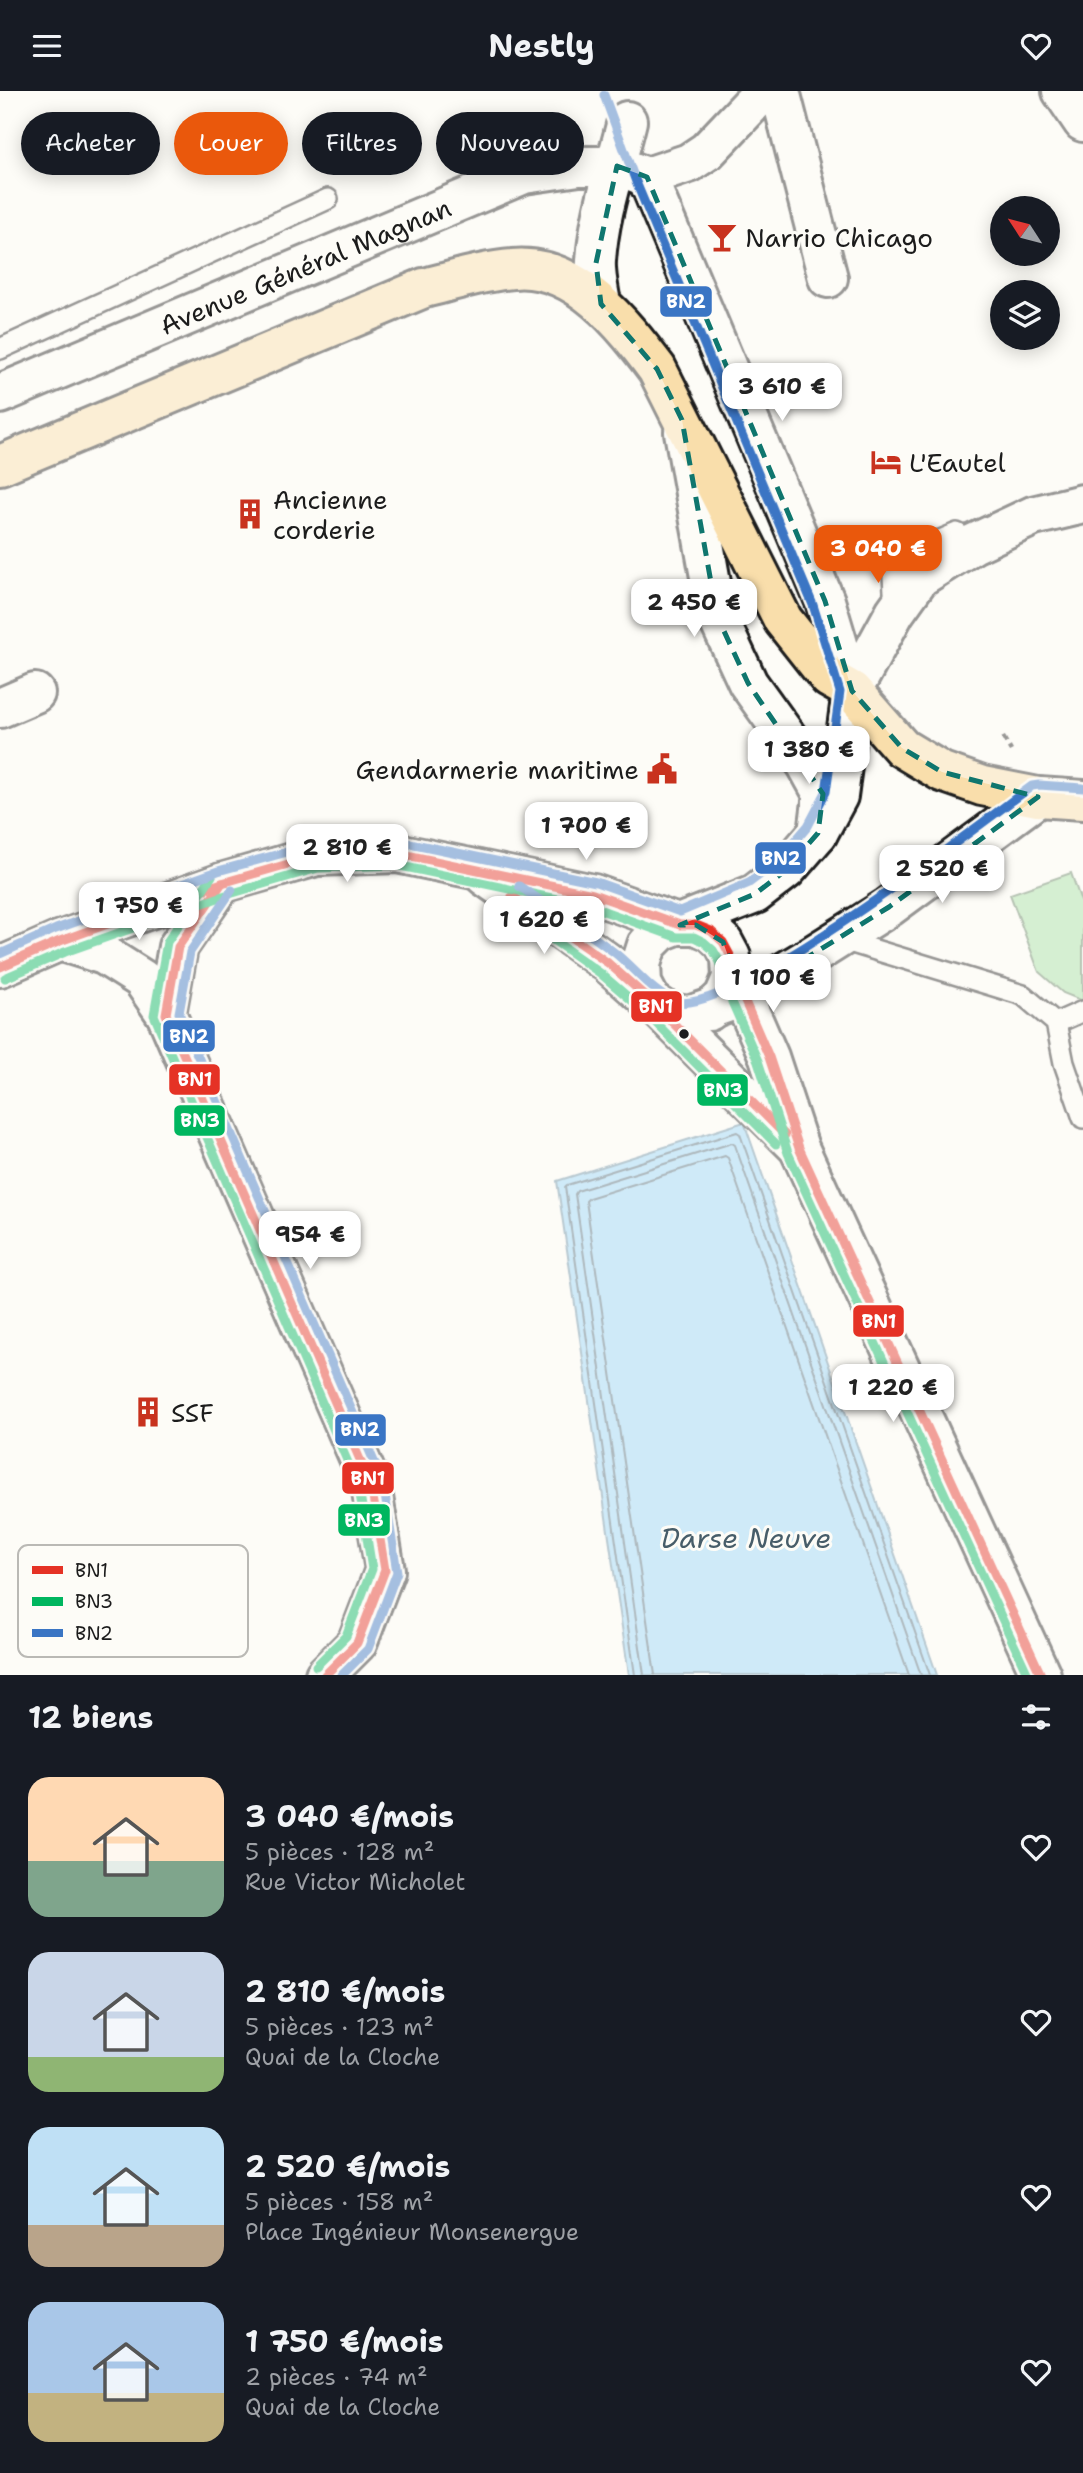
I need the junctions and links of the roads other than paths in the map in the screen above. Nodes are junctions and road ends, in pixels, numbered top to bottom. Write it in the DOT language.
graph roads {
  1 [pos="764,91"];
  2 [pos="780,91"];
  3 [pos="1062,91"];
  4 [pos="621,106"];
  5 [pos="1083,122"];
  6 [pos="632,172"];
  7 [pos="328,199"];
  8 [pos="828,278"];
  9 [pos="601,304"];
  10 [pos="0,348"];
  11 [pos="0,394"];
  12 [pos="682,419"];
  13 [pos="0,465"];
  14 [pos="1083,504"];
  15 [pos="852,691"];
  16 [pos="35,693"];
  17 [pos="0,708"];
  18 [pos="1038,797"];
  19 [pos="1083,800"];
  20 [pos="1083,821"];
  21 [pos="818,833"];
  22 [pos="472,867"];
  23 [pos="222,883"];
  24 [pos="680,925"];
  25 [pos="60,941"];
  26 [pos="823,948"];
  27 [pos="0,967"];
  28 [pos="651,1001"];
  29 [pos="726,1004"];
  30 [pos="1083,1011"];
  31 [pos="166,1014"];
  32 [pos="1056,1023"];
  33 [pos="1083,1118"];
  34 [pos="799,1148"];
  35 [pos="325,1675"];
  36 [pos="1041,1675"];
  1 -- 6 [label="street, Avenue Général Magnan"];
  2 -- 8 [label="street"];
  3 -- 5 [label="street"];
  4 -- 6 [label="street"];
  6 -- 9 [label="street"];
  6 -- 11 [label="street, Avenue Général Magnan"];
  6 -- 15 [label="street"];
  7 -- 10 [label="lane"];
  9 -- 12 [label="main road"];
  9 -- 13 [label="main road"];
  12 -- 15 [label="main road"];
  12 -- 21 [label="street"];
  14 -- 15 [label="street"];
  15 -- 18 [label="main road"];
  15 -- 21 [label="street"];
  16 -- 17 [label="street"];
  18 -- 19 [label="main road"];
  18 -- 20 [label="lane"];
  18 -- 26 [label="street"];
  21 -- 24 [label="street"];
  22 -- 23 [label="street"];
  22 -- 24 [label="street"];
  22 -- 28 [label="street"];
  23 -- 25 [label="street"];
  23 -- 31 [label="street"];
  24 -- 28 [label="street"];
  24 -- 29 [label="street"];
  25 -- 27 [label="street"];
  25 -- 31 [label="street"];
  26 -- 29 [label="street"];
  26 -- 32 [label="lane"];
  28 -- 29 [label="street"];
  28 -- 34 [label="street"];
  29 -- 34 [label="street"];
  30 -- 32 [label="lane"];
  31 -- 35 [label="street"];
  32 -- 33 [label="lane"];
  34 -- 36 [label="street"];
}
